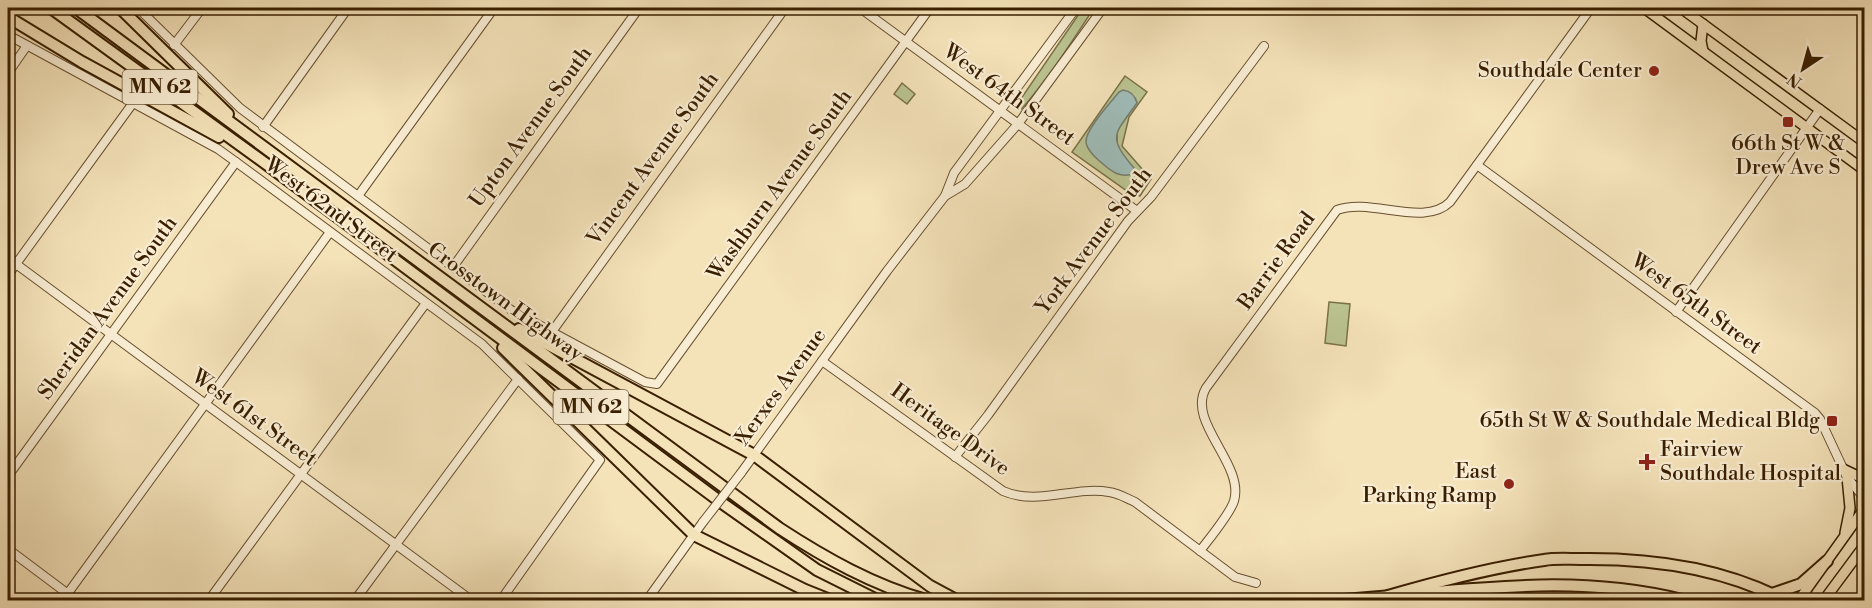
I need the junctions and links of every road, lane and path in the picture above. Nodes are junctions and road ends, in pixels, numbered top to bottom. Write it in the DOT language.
graph roads {
  1 [pos="51,8"];
  2 [pos="76,8"];
  3 [pos="120,8"];
  4 [pos="138,8"];
  5 [pos="202,8"];
  6 [pos="348,8"];
  7 [pos="494,8"];
  8 [pos="639,8"];
  9 [pos="785,8"];
  10 [pos="860,8"];
  11 [pos="930,8"];
  12 [pos="1076,8"];
  13 [pos="1103,8"];
  14 [pos="1591,8"];
  15 [pos="1644,8"];
  16 [pos="1681,8"];
  17 [pos="8,17"];
  18 [pos="1703,24"];
  19 [pos="8,35"];
  20 [pos="906,41"];
  21 [pos="174,45"];
  22 [pos="26,46"];
  23 [pos="1264,46"];
  24 [pos="1703,51"];
  25 [pos="8,73"];
  26 [pos="133,103"];
  27 [pos="1820,110"];
  28 [pos="1001,111"];
  29 [pos="1018,124"];
  30 [pos="263,127"];
  31 [pos="1807,128"];
  32 [pos="1864,142"];
  33 [pos="273,155"];
  34 [pos="236,162"];
  35 [pos="1476,165"];
  36 [pos="269,166"];
  37 [pos="1864,170"];
  38 [pos="358,196"];
  39 [pos="945,196"];
  40 [pos="1137,211"];
  41 [pos="330,232"];
  42 [pos="16,264"];
  43 [pos="453,267"];
  44 [pos="8,275"];
  45 [pos="470,300"];
  46 [pos="426,303"];
  47 [pos="462,309"];
  48 [pos="1676,312"];
  49 [pos="551,333"];
  50 [pos="111,334"];
  51 [pos="822,361"];
  52 [pos="518,378"];
  53 [pos="657,384"];
  54 [pos="206,404"];
  55 [pos="754,455"];
  56 [pos="955,457"];
  57 [pos="1845,473"];
  58 [pos="301,475"];
  59 [pos="8,476"];
  60 [pos="1864,479"];
  61 [pos="1864,498"];
  62 [pos="1864,509"];
  63 [pos="694,535"];
  64 [pos="1844,538"];
  65 [pos="395,545"];
  66 [pos="1864,546"];
  67 [pos="8,549"];
  68 [pos="1200,551"];
  69 [pos="1827,561"];
  70 [pos="1256,584"];
  71 [pos="1772,594"];
  72 [pos="1388,596"];
  73 [pos="65,597"];
  74 [pos="76,600"];
  75 [pos="209,600"];
  76 [pos="355,600"];
  77 [pos="471,600"];
  78 [pos="501,600"];
  79 [pos="647,600"];
  80 [pos="830,600"];
  81 [pos="877,600"];
  82 [pos="926,600"];
  83 [pos="956,600"];
  84 [pos="1344,600"];
  85 [pos="1682,600"];
  86 [pos="1784,600"];
  87 [pos="1799,600"];
  88 [pos="1824,600"];
  1 -- 36 [label="highway, Crosstown Highway / MN 62"];
  2 -- 33 [label="highway, Crosstown Highway / MN 62"];
  3 -- 33 [label="highway"];
  4 -- 21 [label="street, West 62nd Street"];
  5 -- 21 [label="street"];
  6 -- 30 [label="street"];
  7 -- 38 [label="street"];
  8 -- 43 [label="street, Upton Avenue South"];
  9 -- 49 [label="street, Vincent Avenue South"];
  10 -- 20 [label="street, West 64th Street"];
  11 -- 20 [label="street, Washburn Avenue South"];
  12 -- 28 [label="street, Xerxes Avenue"];
  13 -- 29 [label="street, Xerxes Avenue"];
  14 -- 35 [label="street, Barrie Road"];
  15 -- 24 [label="main road"];
  16 -- 18 [label="main road"];
  17 -- 36 [label="highway"];
  18 -- 24 [label="main road"];
  18 -- 27 [label="main road"];
  19 -- 22 [label="street, West 62nd Street"];
  20 -- 28 [label="street, West 64th Street"];
  20 -- 53 [label="street, Washburn Avenue South"];
  21 -- 30 [label="street, West 62nd Street"];
  22 -- 25 [label="street"];
  22 -- 26 [label="street, West 62nd Street"];
  23 -- 40 [label="street, York Avenue South"];
  24 -- 31 [label="main road"];
  26 -- 34 [label="street, West 62nd Street"];
  26 -- 42 [label="street"];
  27 -- 31 [label="street"];
  27 -- 32 [label="main road"];
  28 -- 29 [label="street, West 64th Street"];
  28 -- 39 [label="street, Xerxes Avenue"];
  29 -- 39 [label="street, Xerxes Avenue"];
  29 -- 40 [label="street, West 64th Street"];
  30 -- 38 [label="street, West 62nd Street"];
  31 -- 37 [label="main road"];
  31 -- 48 [label="street"];
  33 -- 45 [label="highway, Crosstown Highway / MN 62"];
  34 -- 41 [label="street, West 62nd Street"];
  34 -- 50 [label="street, Sheridan Avenue South"];
  35 -- 48 [label="street, West 65th Street"];
  35 -- 68 [label="street, Barrie Road"];
  36 -- 47 [label="highway, Crosstown Highway / MN 62"];
  38 -- 43 [label="street, West 62nd Street"];
  39 -- 51 [label="street, Xerxes Avenue"];
  40 -- 56 [label="street, York Avenue South"];
  41 -- 46 [label="street, West 62nd Street"];
  41 -- 54 [label="street"];
  42 -- 44 [label="street"];
  42 -- 50 [label="street, West 61st Street"];
  43 -- 49 [label="street, West 62nd Street"];
  45 -- 55 [label="highway"];
  45 -- 82 [label="highway, Crosstown Highway / MN 62"];
  46 -- 52 [label="street, West 62nd Street"];
  46 -- 58 [label="street"];
  47 -- 63 [label="highway"];
  47 -- 81 [label="highway, Crosstown Highway / MN 62"];
  48 -- 57 [label="street, West 65th Street"];
  49 -- 53 [label="street, West 62nd Street"];
  50 -- 54 [label="street, West 61st Street"];
  50 -- 59 [label="street, Sheridan Avenue South"];
  51 -- 55 [label="street, Xerxes Avenue"];
  51 -- 56 [label="street, Heritage Drive"];
  52 -- 65 [label="street"];
  52 -- 78 [label="street, West 62nd Street"];
  54 -- 58 [label="street, West 61st Street"];
  54 -- 73 [label="street"];
  55 -- 63 [label="street, Xerxes Avenue, bridge"];
  55 -- 83 [label="highway"];
  56 -- 68 [label="street, Heritage Drive"];
  57 -- 60 [label="main road"];
  57 -- 61 [label="street, West 65th Street"];
  57 -- 64 [label="main road"];
  58 -- 65 [label="street, West 61st Street"];
  58 -- 75 [label="street"];
  62 -- 64 [label="main road"];
  63 -- 79 [label="street, Xerxes Avenue"];
  63 -- 80 [label="highway"];
  64 -- 69 [label="main road"];
  65 -- 76 [label="street"];
  65 -- 77 [label="street, West 61st Street"];
  66 -- 88 [label="main road"];
  67 -- 73 [label="street"];
  68 -- 70 [label="street, Heritage Drive"];
  69 -- 71 [label="highway"];
  69 -- 87 [label="main road"];
  71 -- 72 [label="highway"];
  71 -- 86 [label="highway"];
  72 -- 84 [label="highway"];
  72 -- 85 [label="highway"];
  73 -- 74 [label="street"];
}
